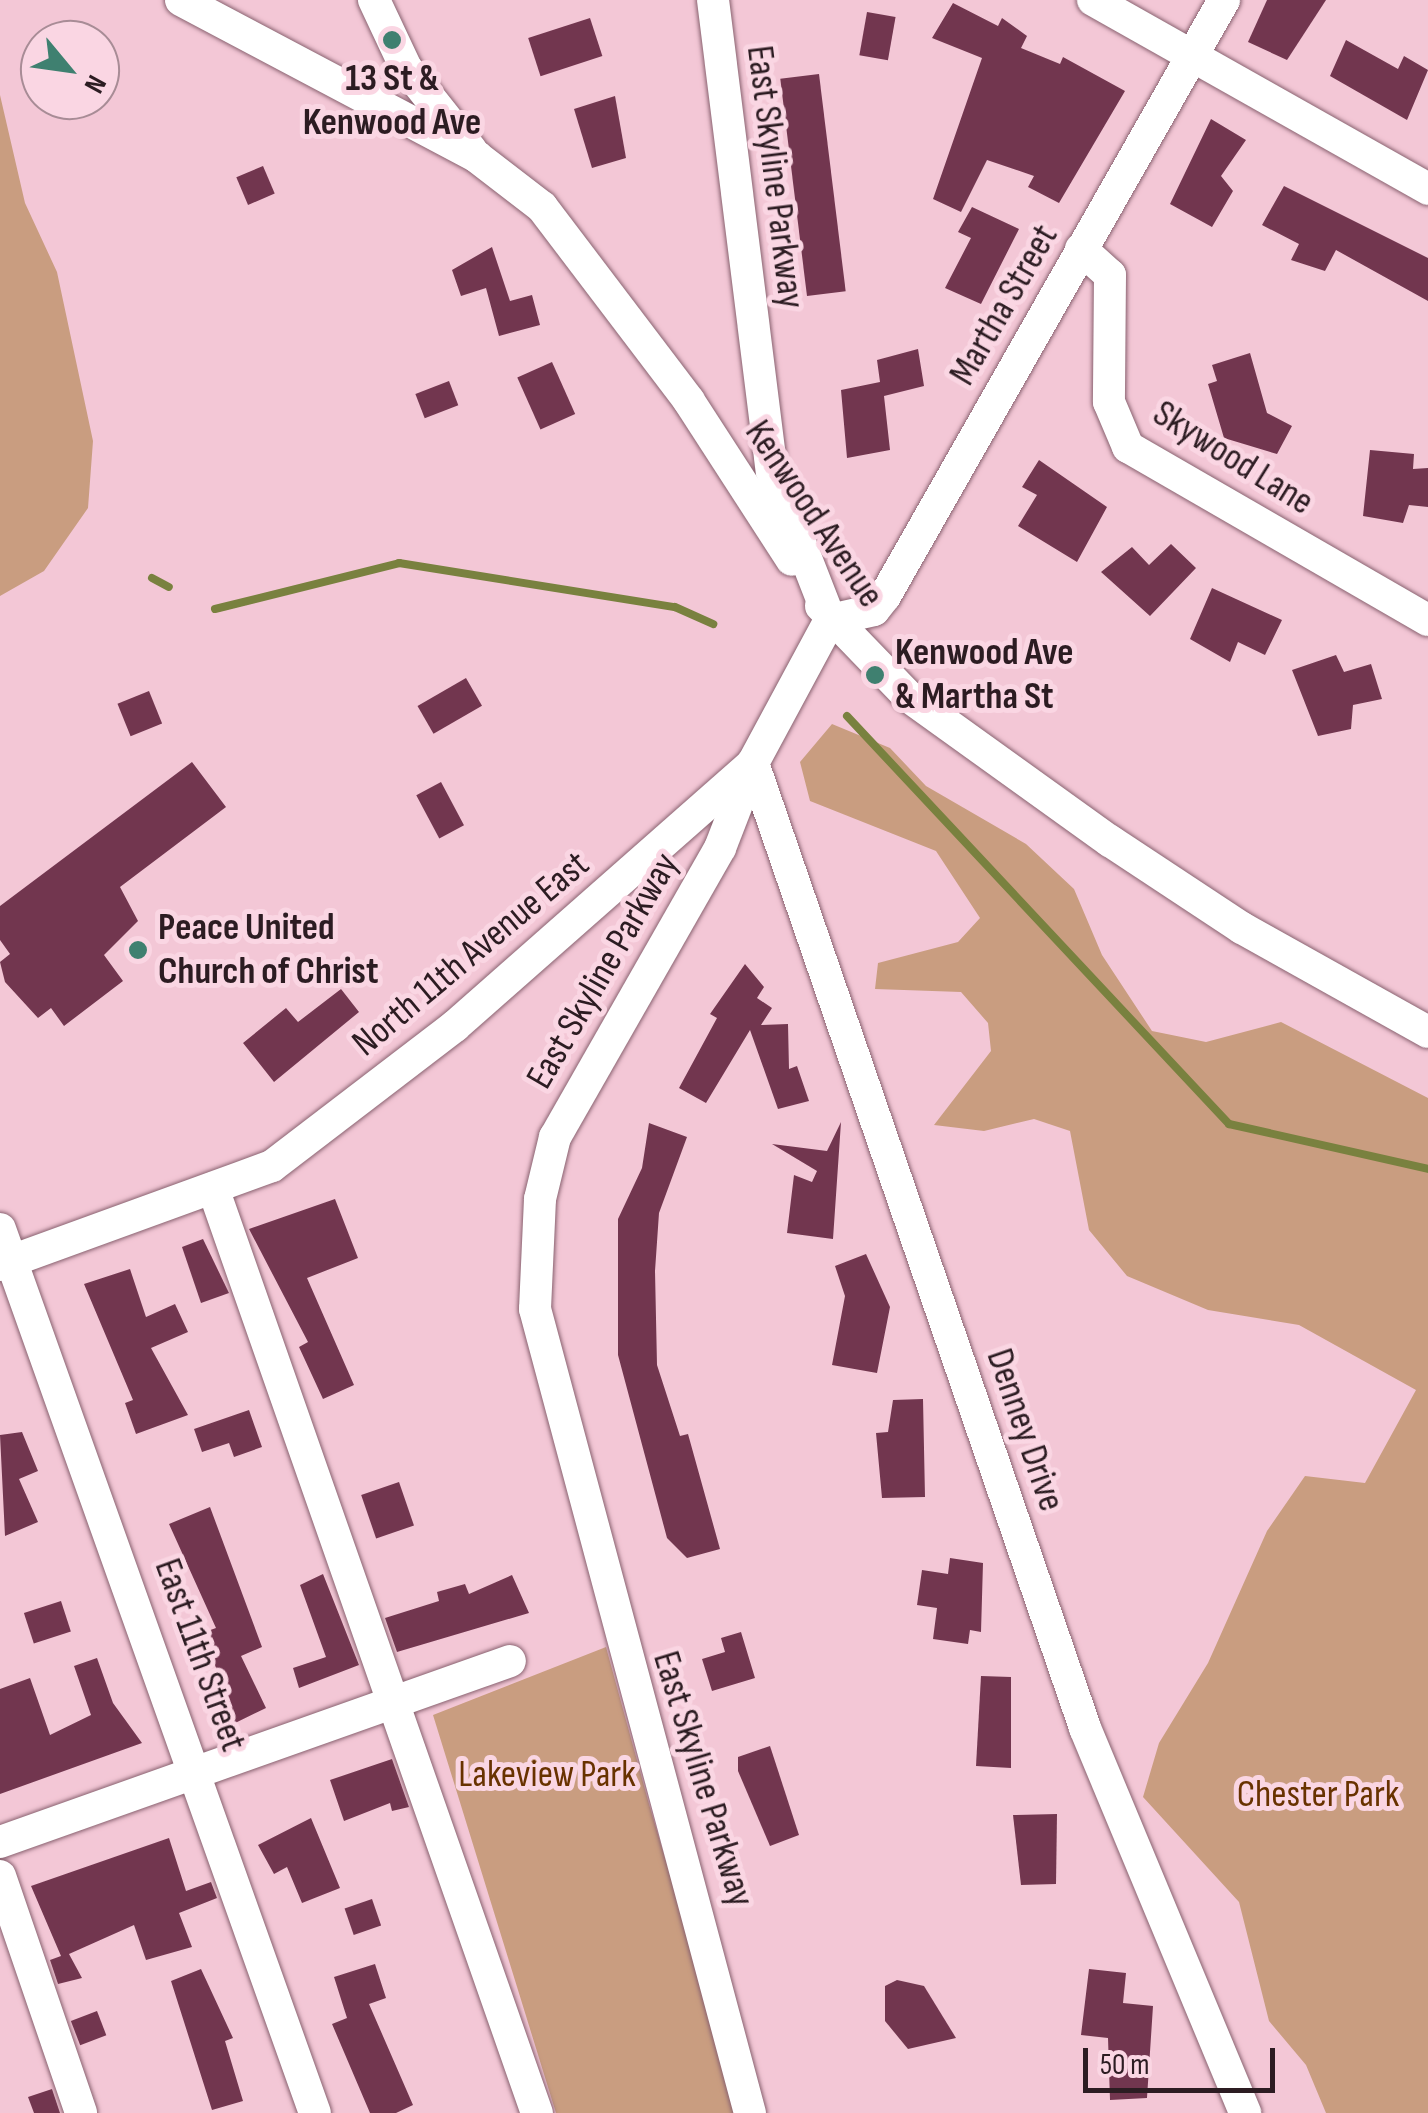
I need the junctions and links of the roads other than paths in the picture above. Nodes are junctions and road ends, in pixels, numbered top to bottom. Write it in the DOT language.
graph roads {
  1 [pos="180,0"];
  2 [pos="374,0"];
  3 [pos="713,0"];
  4 [pos="1092,0"];
  5 [pos="1224,0"];
  6 [pos="1192,56"];
  7 [pos="478,158"];
  8 [pos="1428,189"];
  9 [pos="1082,248"];
  10 [pos="830,620"];
  11 [pos="1428,620"];
  12 [pos="753,763"];
  13 [pos="1428,1032"];
  14 [pos="214,1188"];
  15 [pos="0,1229"];
  16 [pos="6,1263"];
  17 [pos="510,1660"];
  18 [pos="400,1700"];
  19 [pos="200,1771"];
  20 [pos="0,1842"];
  21 [pos="0,1876"];
  22 [pos="82,2113"];
  23 [pos="315,2113"];
  24 [pos="537,2113"];
  25 [pos="750,2113"];
  26 [pos="1245,2113"];
  1 -- 7 [label="street, Kenwood Avenue"];
  2 -- 7 [label="street"];
  3 -- 10 [label="street, East Skyline Parkway"];
  4 -- 6 [label="street"];
  5 -- 6 [label="street, Martha Street"];
  6 -- 8 [label="street"];
  6 -- 9 [label="street, Martha Street"];
  7 -- 10 [label="street, Kenwood Avenue"];
  9 -- 10 [label="street, Martha Street"];
  9 -- 11 [label="street, Skywood Lane"];
  10 -- 12 [label="street, East Skyline Parkway"];
  10 -- 13 [label="street, Kenwood Avenue"];
  12 -- 14 [label="street, North 11th Avenue East"];
  12 -- 25 [label="street, East Skyline Parkway"];
  12 -- 26 [label="street, Denney Drive"];
  14 -- 16 [label="street, North 11th Avenue East"];
  14 -- 18 [label="street"];
  15 -- 16 [label="street, East 11th Street"];
  16 -- 19 [label="street, East 11th Street"];
  17 -- 18 [label="street"];
  18 -- 19 [label="street"];
  18 -- 24 [label="street"];
  19 -- 20 [label="street"];
  19 -- 23 [label="street, East 11th Street"];
  21 -- 22 [label="street"];
}
